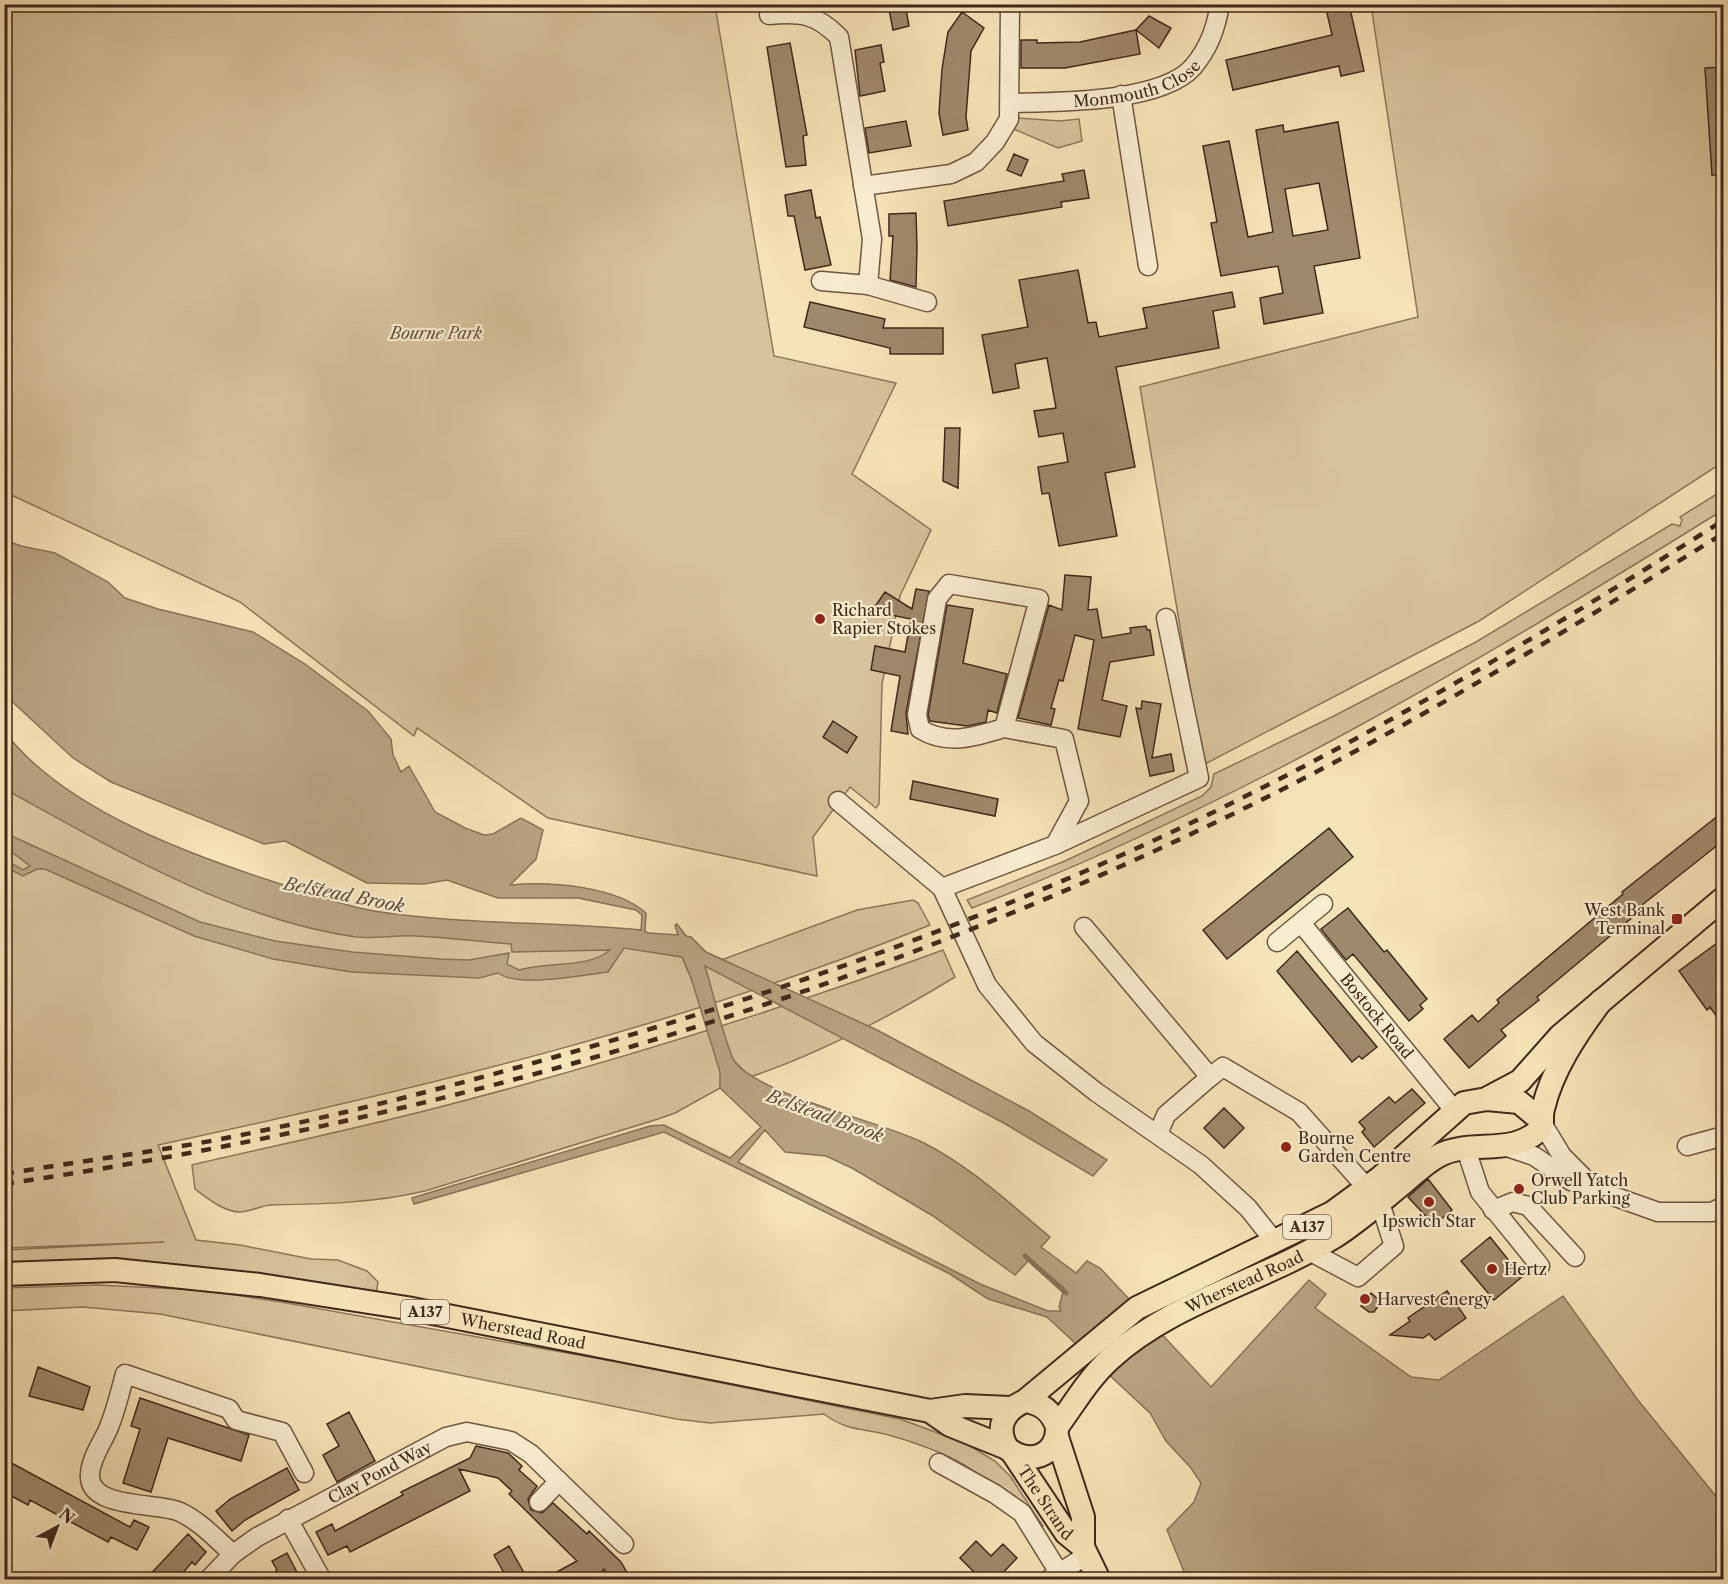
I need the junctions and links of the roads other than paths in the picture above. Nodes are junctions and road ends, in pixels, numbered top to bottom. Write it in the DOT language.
graph roads {
  1 [pos="1010,4"];
  2 [pos="1220,4"];
  3 [pos="769,15"];
  4 [pos="1121,95"];
  5 [pos="1011,103"];
  6 [pos="863,186"];
  7 [pos="1148,266"];
  8 [pos="821,281"];
  9 [pos="868,285"];
  10 [pos="927,302"];
  11 [pos="1166,618"];
  12 [pos="1004,728"];
  13 [pos="838,801"];
  14 [pos="1055,844"];
  15 [pos="942,888"];
  16 [pos="1724,898"];
  17 [pos="1323,904"];
  18 [pos="1301,922"];
  19 [pos="1084,927"];
  20 [pos="1277,942"];
  21 [pos="1600,1001"];
  22 [pos="1210,1077"];
  23 [pos="1487,1099"];
  24 [pos="1454,1110"];
  25 [pos="1542,1122"];
  26 [pos="1158,1134"];
  27 [pos="1724,1136"];
  28 [pos="1504,1146"];
  29 [pos="1687,1146"];
  30 [pos="1466,1149"];
  31 [pos="1595,1190"];
  32 [pos="1373,1195"];
  33 [pos="1493,1210"];
  34 [pos="1720,1214"];
  35 [pos="1275,1242"];
  36 [pos="1309,1251"];
  37 [pos="1575,1257"];
  38 [pos="1540,1266"];
  39 [pos="4,1274"];
  40 [pos="1018,1405"];
  41 [pos="930,1411"];
  42 [pos="1057,1432"];
  43 [pos="1010,1452"];
  44 [pos="939,1463"];
  45 [pos="304,1473"];
  46 [pos="559,1481"];
  47 [pos="539,1502"];
  48 [pos="288,1518"];
  49 [pos="624,1544"];
  50 [pos="1085,1551"];
  51 [pos="233,1554"];
  52 [pos="1053,1575"];
  53 [pos="208,1580"];
  54 [pos="322,1580"];
  55 [pos="1099,1580"];
  1 -- 5 [label="street"];
  2 -- 4 [label="street, Monmouth Close"];
  3 -- 6 [label="street"];
  4 -- 5 [label="street, Monmouth Close"];
  4 -- 7 [label="street"];
  5 -- 6 [label="street"];
  6 -- 9 [label="street"];
  8 -- 9 [label="street"];
  9 -- 10 [label="street"];
  11 -- 14 [label="street"];
  12 -- 12 [label="street"];
  12 -- 14 [label="street"];
  13 -- 15 [label="street"];
  14 -- 15 [label="street"];
  15 -- 26 [label="street"];
  16 -- 21 [label="main road, Wherstead Road / A137"];
  17 -- 18 [label="street"];
  18 -- 20 [label="street"];
  18 -- 24 [label="street, Bostock Road"];
  19 -- 22 [label="street"];
  21 -- 23 [label="main road, Wherstead Road / A137"];
  21 -- 25 [label="main road, Wherstead Road / A137"];
  22 -- 26 [label="street"];
  22 -- 32 [label="street"];
  23 -- 24 [label="main road, Wherstead Road / A137"];
  23 -- 25 [label="main road, Wherstead Road / A137"];
  24 -- 32 [label="main road, Wherstead Road / A137"];
  25 -- 28 [label="main road, Wherstead Road / A137"];
  25 -- 31 [label="street"];
  26 -- 35 [label="street"];
  27 -- 29 [label="street"];
  28 -- 30 [label="main road, Wherstead Road / A137"];
  28 -- 31 [label="street"];
  30 -- 32 [label="main road, Wherstead Road / A137"];
  30 -- 33 [label="street"];
  31 -- 34 [label="street"];
  32 -- 35 [label="main road, Wherstead Road / A137"];
  32 -- 36 [label="main road, Wherstead Road / A137"];
  32 -- 36 [label="street"];
  33 -- 37 [label="street"];
  33 -- 38 [label="street"];
  35 -- 40 [label="main road, Wherstead Road / A137"];
  36 -- 42 [label="main road, Wherstead Road / A137"];
  39 -- 41 [label="main road, Wherstead Road / A137"];
  40 -- 41 [label="main road, A137"];
  40 -- 42 [label="main road, A137"];
  40 -- 43 [label="main road"];
  41 -- 43 [label="main road, A137"];
  42 -- 43 [label="main road, Wherstead Road / A137"];
  42 -- 50 [label="main road, The Strand"];
  43 -- 50 [label="main road, The Strand"];
  44 -- 52 [label="street"];
  45 -- 51 [label="street"];
  46 -- 47 [label="street"];
  46 -- 48 [label="street, Clay Pond Way"];
  46 -- 49 [label="street, Clay Pond Way"];
  48 -- 51 [label="street, Clay Pond Way"];
  48 -- 54 [label="street"];
  50 -- 52 [label="street"];
  50 -- 55 [label="main road, The Strand"];
  51 -- 53 [label="street, Clay Pond Way"];
}
